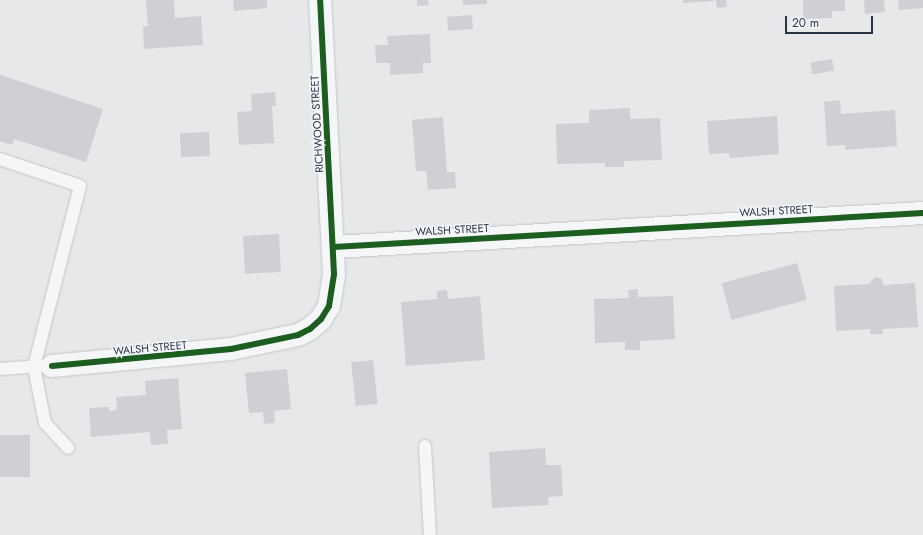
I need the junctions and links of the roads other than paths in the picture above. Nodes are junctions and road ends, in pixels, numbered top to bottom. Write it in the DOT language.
graph roads {
  1 [pos="320,0"];
  2 [pos="0,159"];
  3 [pos="923,212"];
  4 [pos="334,247"];
  5 [pos="43,366"];
  6 [pos="0,369"];
  7 [pos="425,446"];
  8 [pos="68,448"];
  9 [pos="430,535"];
  1 -- 4 [label="street, RICHWOOD STREET"];
  2 -- 5 [label="lane"];
  3 -- 4 [label="street, WALSH STREET"];
  4 -- 5 [label="street, WALSH STREET"];
  5 -- 6 [label="lane"];
  5 -- 8 [label="lane"];
  7 -- 9 [label="lane"];
}
